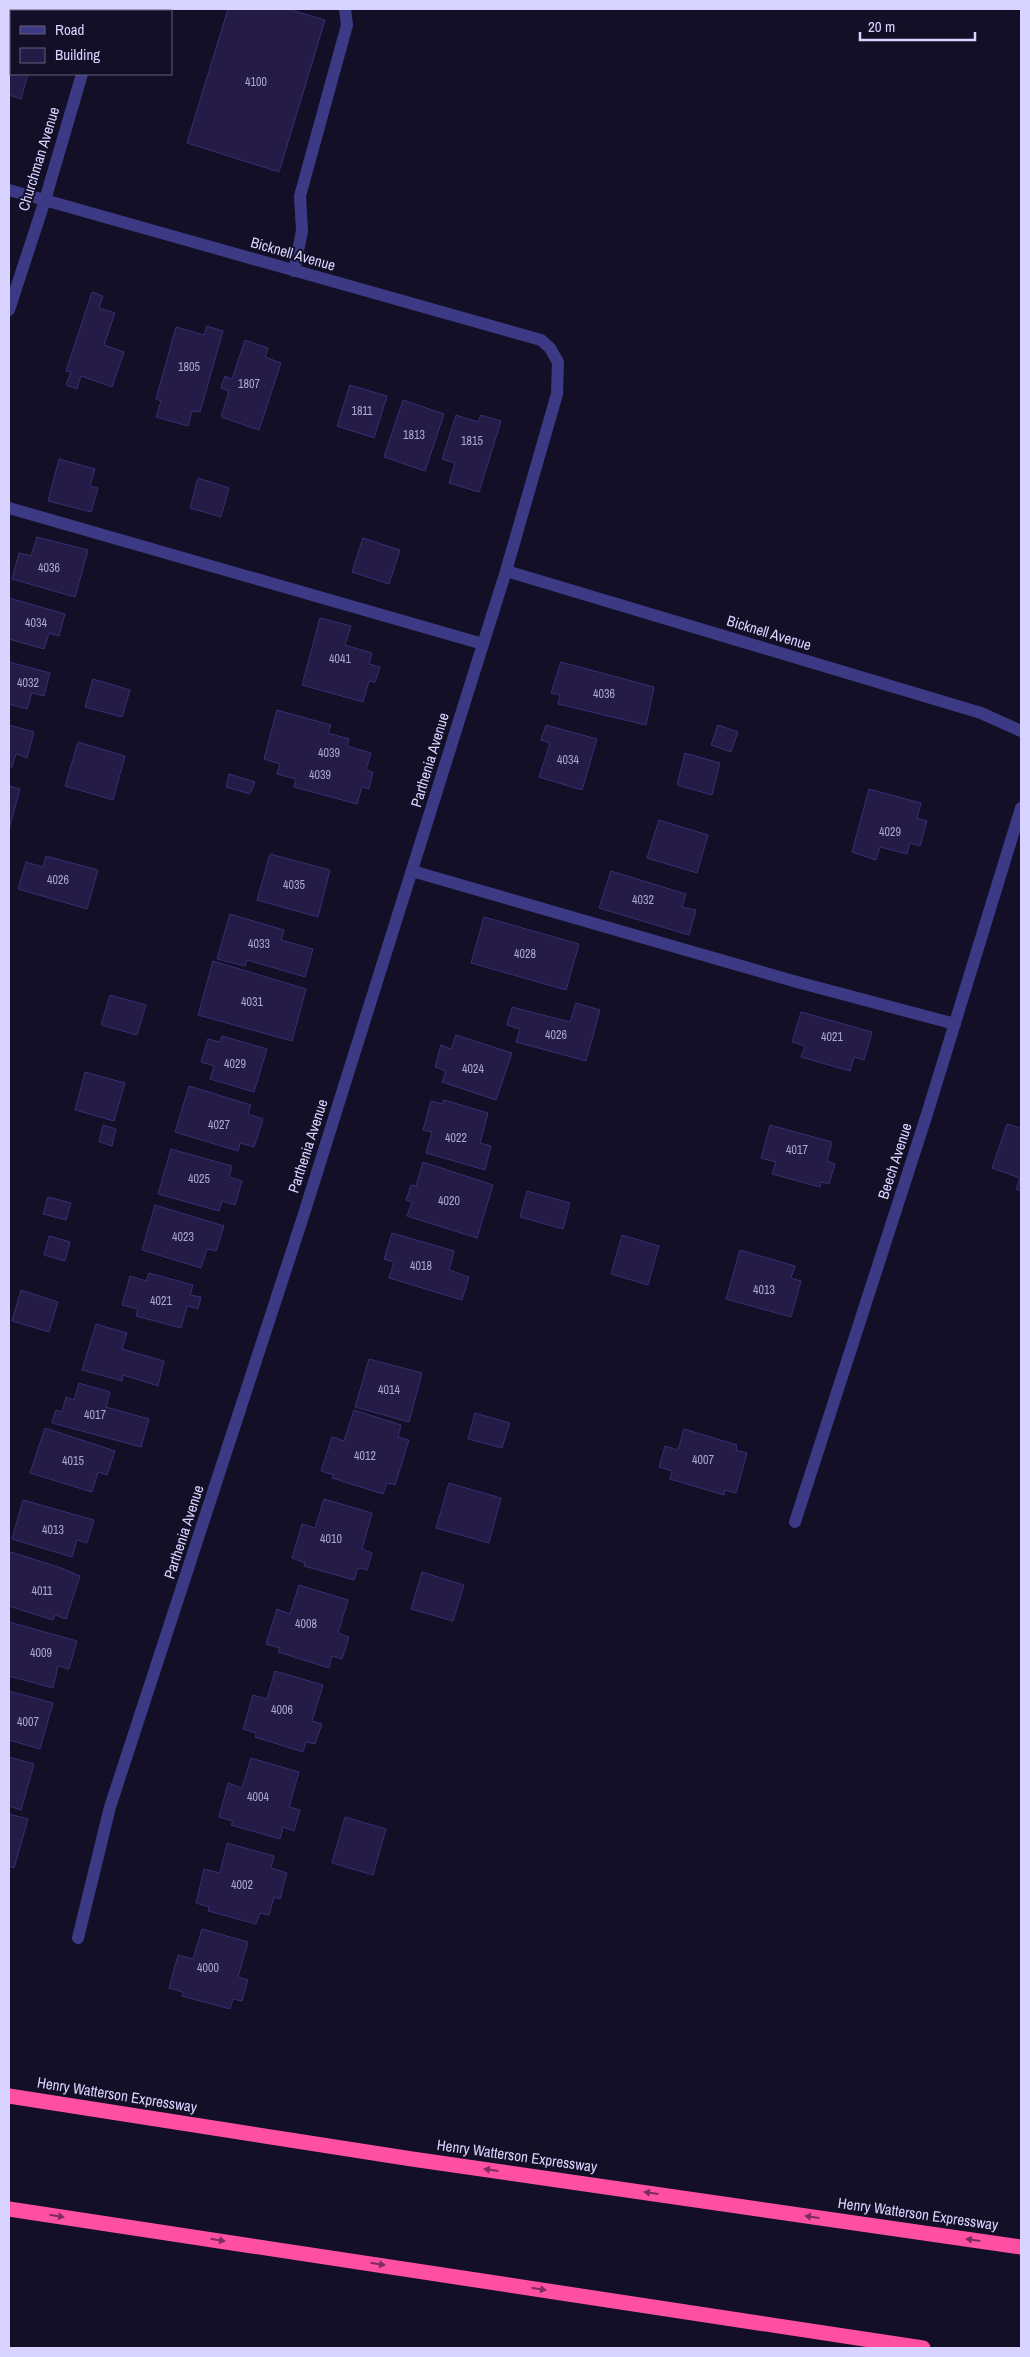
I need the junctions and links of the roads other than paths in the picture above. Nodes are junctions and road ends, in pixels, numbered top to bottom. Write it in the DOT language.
graph roads {
  1 [pos="346,9"];
  2 [pos="82,75"];
  3 [pos="9,190"];
  4 [pos="45,200"];
  5 [pos="294,271"];
  6 [pos="9,310"];
  7 [pos="558,362"];
  8 [pos="9,508"];
  9 [pos="506,571"];
  10 [pos="484,644"];
  11 [pos="1021,731"];
  12 [pos="1021,808"];
  13 [pos="412,871"];
  14 [pos="955,1024"];
  15 [pos="795,1522"];
  16 [pos="78,1938"];
  17 [pos="9,2096"];
  18 [pos="9,2208"];
  19 [pos="1021,2247"];
  20 [pos="923,2348"];
  1 -- 5 [label="street"];
  2 -- 4 [label="street, Churchman Avenue"];
  3 -- 4 [label="street, Bicknell Avenue"];
  4 -- 5 [label="street, Bicknell Avenue"];
  4 -- 6 [label="street, Churchman Avenue"];
  5 -- 7 [label="street, Bicknell Avenue"];
  7 -- 9 [label="street, Parthenia Avenue"];
  8 -- 10 [label="street"];
  9 -- 10 [label="street, Parthenia Avenue"];
  9 -- 11 [label="street, Bicknell Avenue"];
  10 -- 13 [label="street, Parthenia Avenue"];
  12 -- 14 [label="street, Beech Avenue"];
  13 -- 14 [label="street"];
  13 -- 16 [label="street, Parthenia Avenue"];
  14 -- 15 [label="street, Beech Avenue"];
  19 -- 17 [label="highway, Henry Watterson Expressway, one-way"];
  18 -- 20 [label="highway, one-way"];
}
